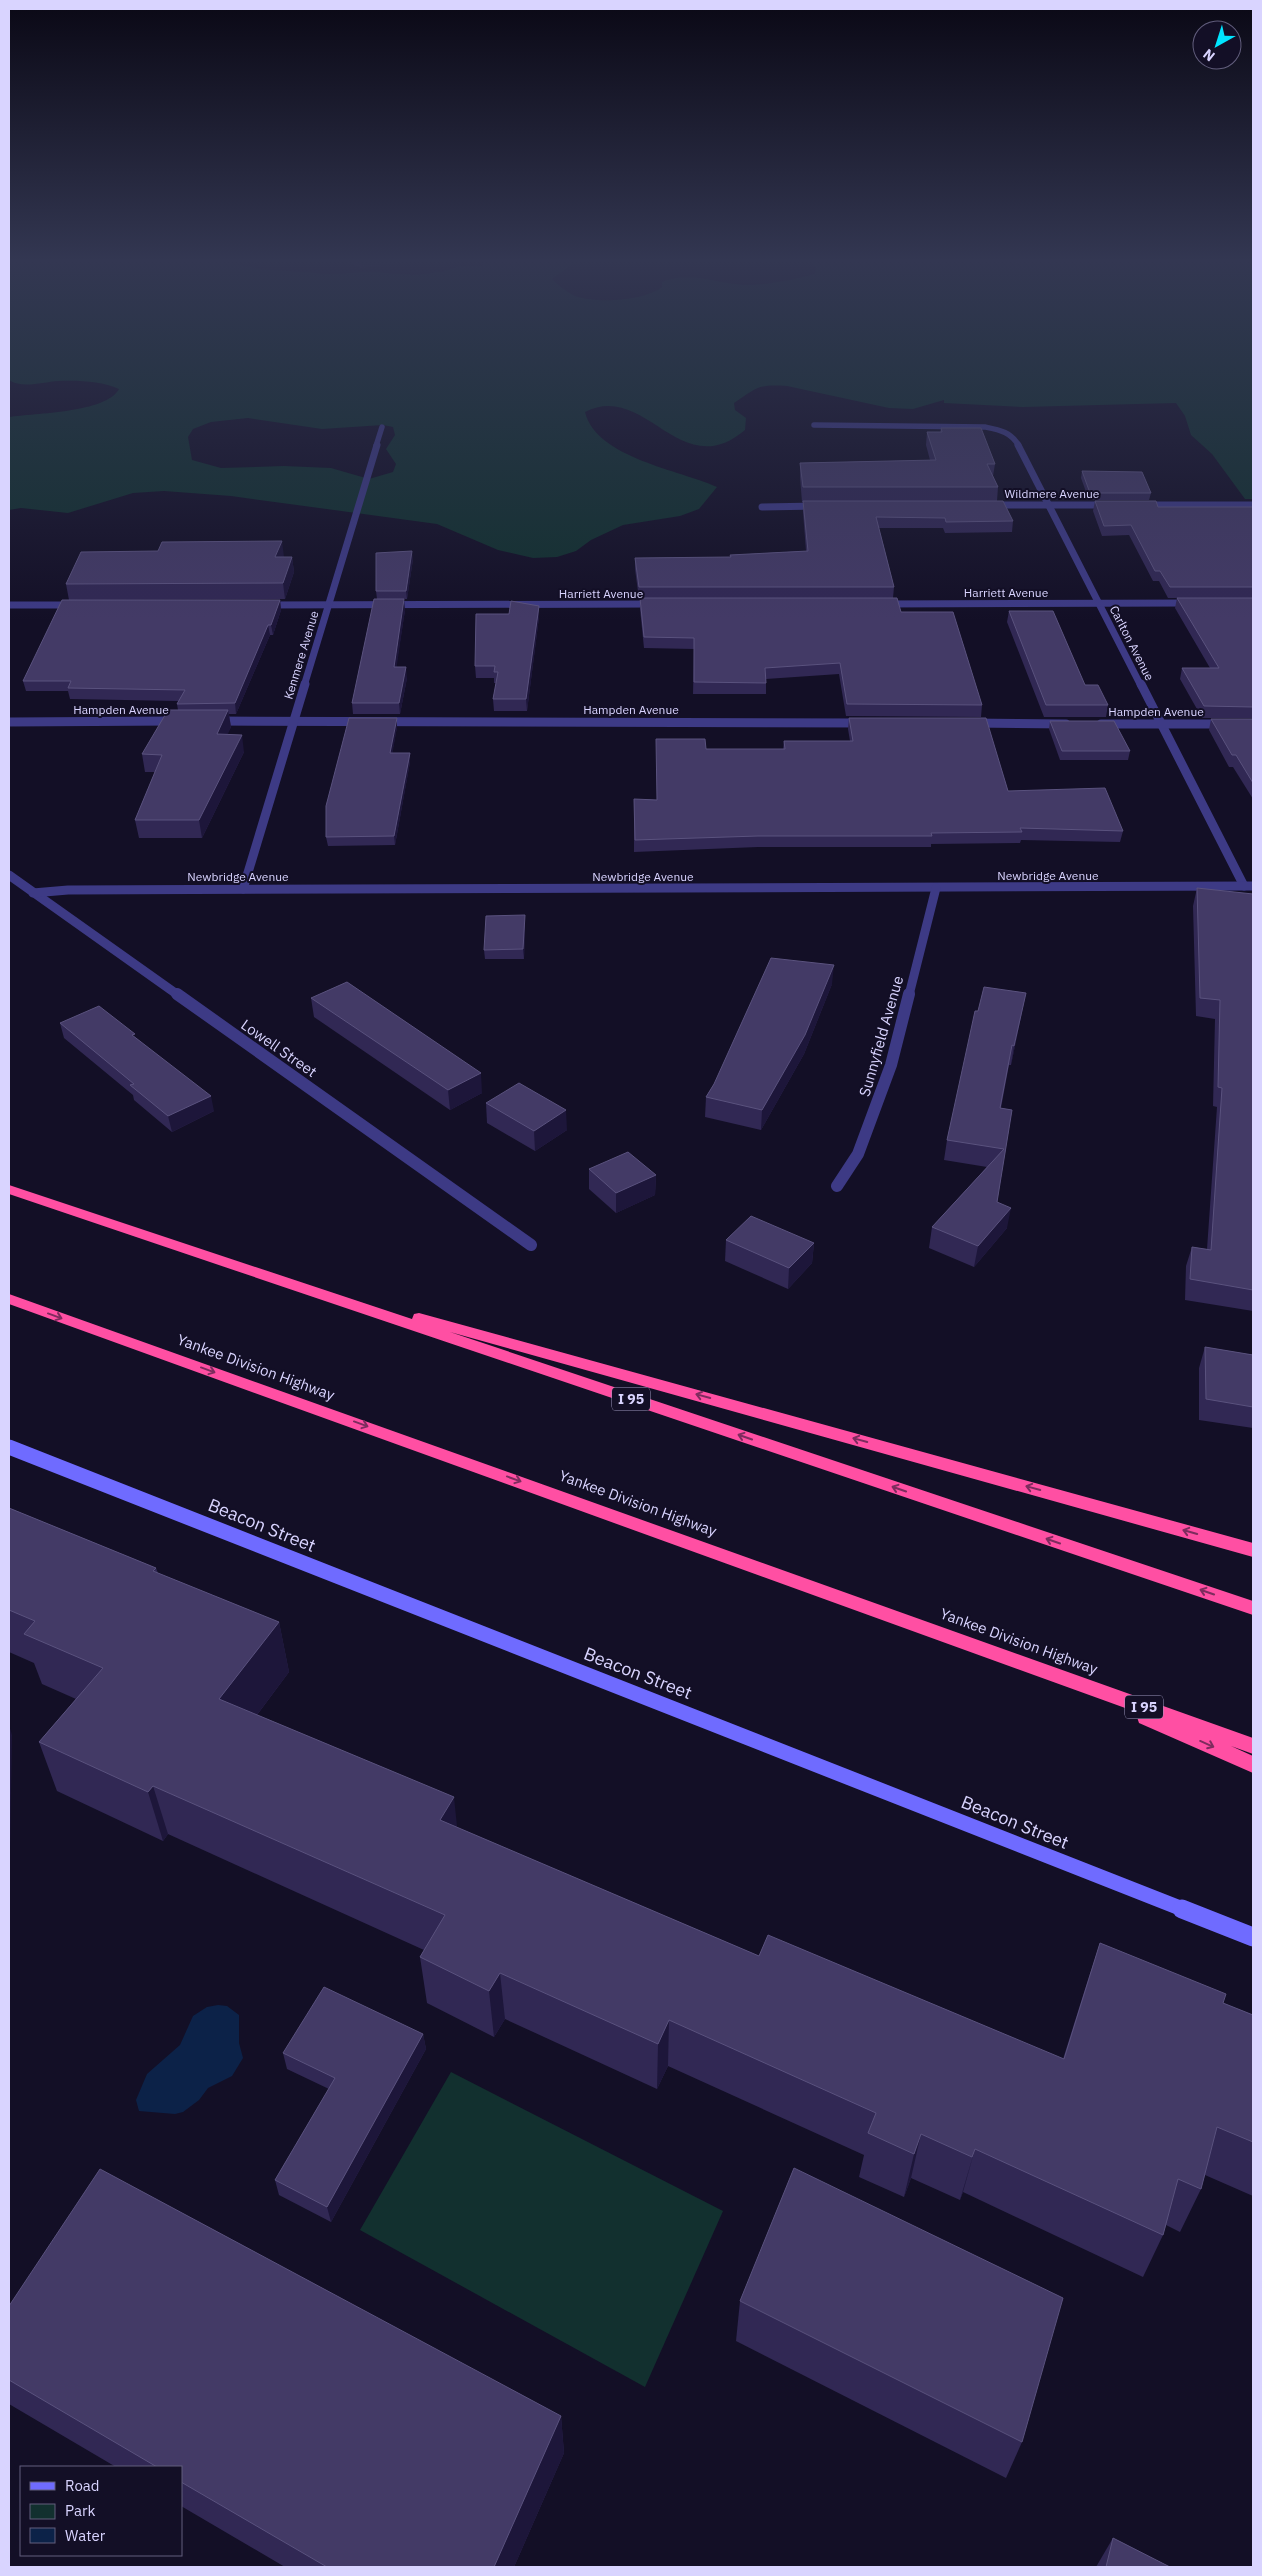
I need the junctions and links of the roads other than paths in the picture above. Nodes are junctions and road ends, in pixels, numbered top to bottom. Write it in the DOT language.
graph roads {
  1 [pos="814,425"];
  2 [pos="382,427"];
  3 [pos="1049,504"];
  4 [pos="980,505"];
  5 [pos="1117,505"];
  6 [pos="1137,505"];
  7 [pos="1253,505"];
  8 [pos="762,506"];
  9 [pos="831,506"];
  10 [pos="1196,603"];
  11 [pos="328,604"];
  12 [pos="664,604"];
  13 [pos="872,604"];
  14 [pos="1100,604"];
  15 [pos="9,605"];
  16 [pos="88,605"];
  17 [pos="258,605"];
  18 [pos="294,720"];
  19 [pos="186,721"];
  20 [pos="205,721"];
  21 [pos="9,722"];
  22 [pos="871,723"];
  23 [pos="961,723"];
  24 [pos="1080,724"];
  25 [pos="1090,724"];
  26 [pos="1160,724"];
  27 [pos="1253,724"];
  28 [pos="9,876"];
  29 [pos="1248,886"];
  30 [pos="936,888"];
  31 [pos="243,889"];
  32 [pos="33,893"];
  33 [pos="837,1186"];
  34 [pos="9,1189"];
  35 [pos="531,1245"];
  36 [pos="252,1271"];
  37 [pos="9,1299"];
  38 [pos="9,1447"];
  39 [pos="1253,1550"];
  40 [pos="1253,1608"];
  41 [pos="1035,1667"];
  42 [pos="1253,1746"];
  43 [pos="1253,1765"];
  44 [pos="1253,1937"];
  1 -- 3 [label="street, Carlton Avenue"];
  2 -- 11 [label="street, Kenmere Avenue"];
  3 -- 4 [label="street, Wildmere Avenue"];
  3 -- 5 [label="street, Wildmere Avenue"];
  3 -- 14 [label="street, Carlton Avenue"];
  6 -- 7 [label="street"];
  8 -- 9 [label="street"];
  10 -- 14 [label="street, Harriett Avenue"];
  11 -- 12 [label="street, Harriett Avenue"];
  11 -- 17 [label="street, Harriett Avenue"];
  11 -- 18 [label="street, Kenmere Avenue"];
  13 -- 14 [label="street, Harriett Avenue"];
  14 -- 26 [label="street, Carlton Avenue"];
  15 -- 16 [label="street"];
  18 -- 20 [label="street, Hampden Avenue"];
  18 -- 22 [label="street, Hampden Avenue"];
  18 -- 31 [label="street, Kenmere Avenue"];
  19 -- 21 [label="street, Hampden Avenue"];
  23 -- 24 [label="street"];
  25 -- 26 [label="street, Hampden Avenue"];
  26 -- 27 [label="street, Hampden Avenue"];
  26 -- 29 [label="street, Carlton Avenue"];
  28 -- 32 [label="street, Lowell Street"];
  29 -- 30 [label="street, Newbridge Avenue"];
  30 -- 31 [label="street, Newbridge Avenue"];
  30 -- 33 [label="street, Sunnyfield Avenue"];
  31 -- 32 [label="street, Newbridge Avenue"];
  32 -- 35 [label="street, Lowell Street"];
  34 -- 36 [label="highway, I 95"];
  39 -- 36 [label="highway, one-way"];
  40 -- 36 [label="highway, I 95, one-way"];
  37 -- 41 [label="highway, Yankee Division Highway / I 95, one-way"];
  38 -- 44 [label="street, Beacon Street"];
  41 -- 42 [label="highway, Yankee Division Highway / I 95"];
  41 -- 43 [label="highway, one-way"];
}
